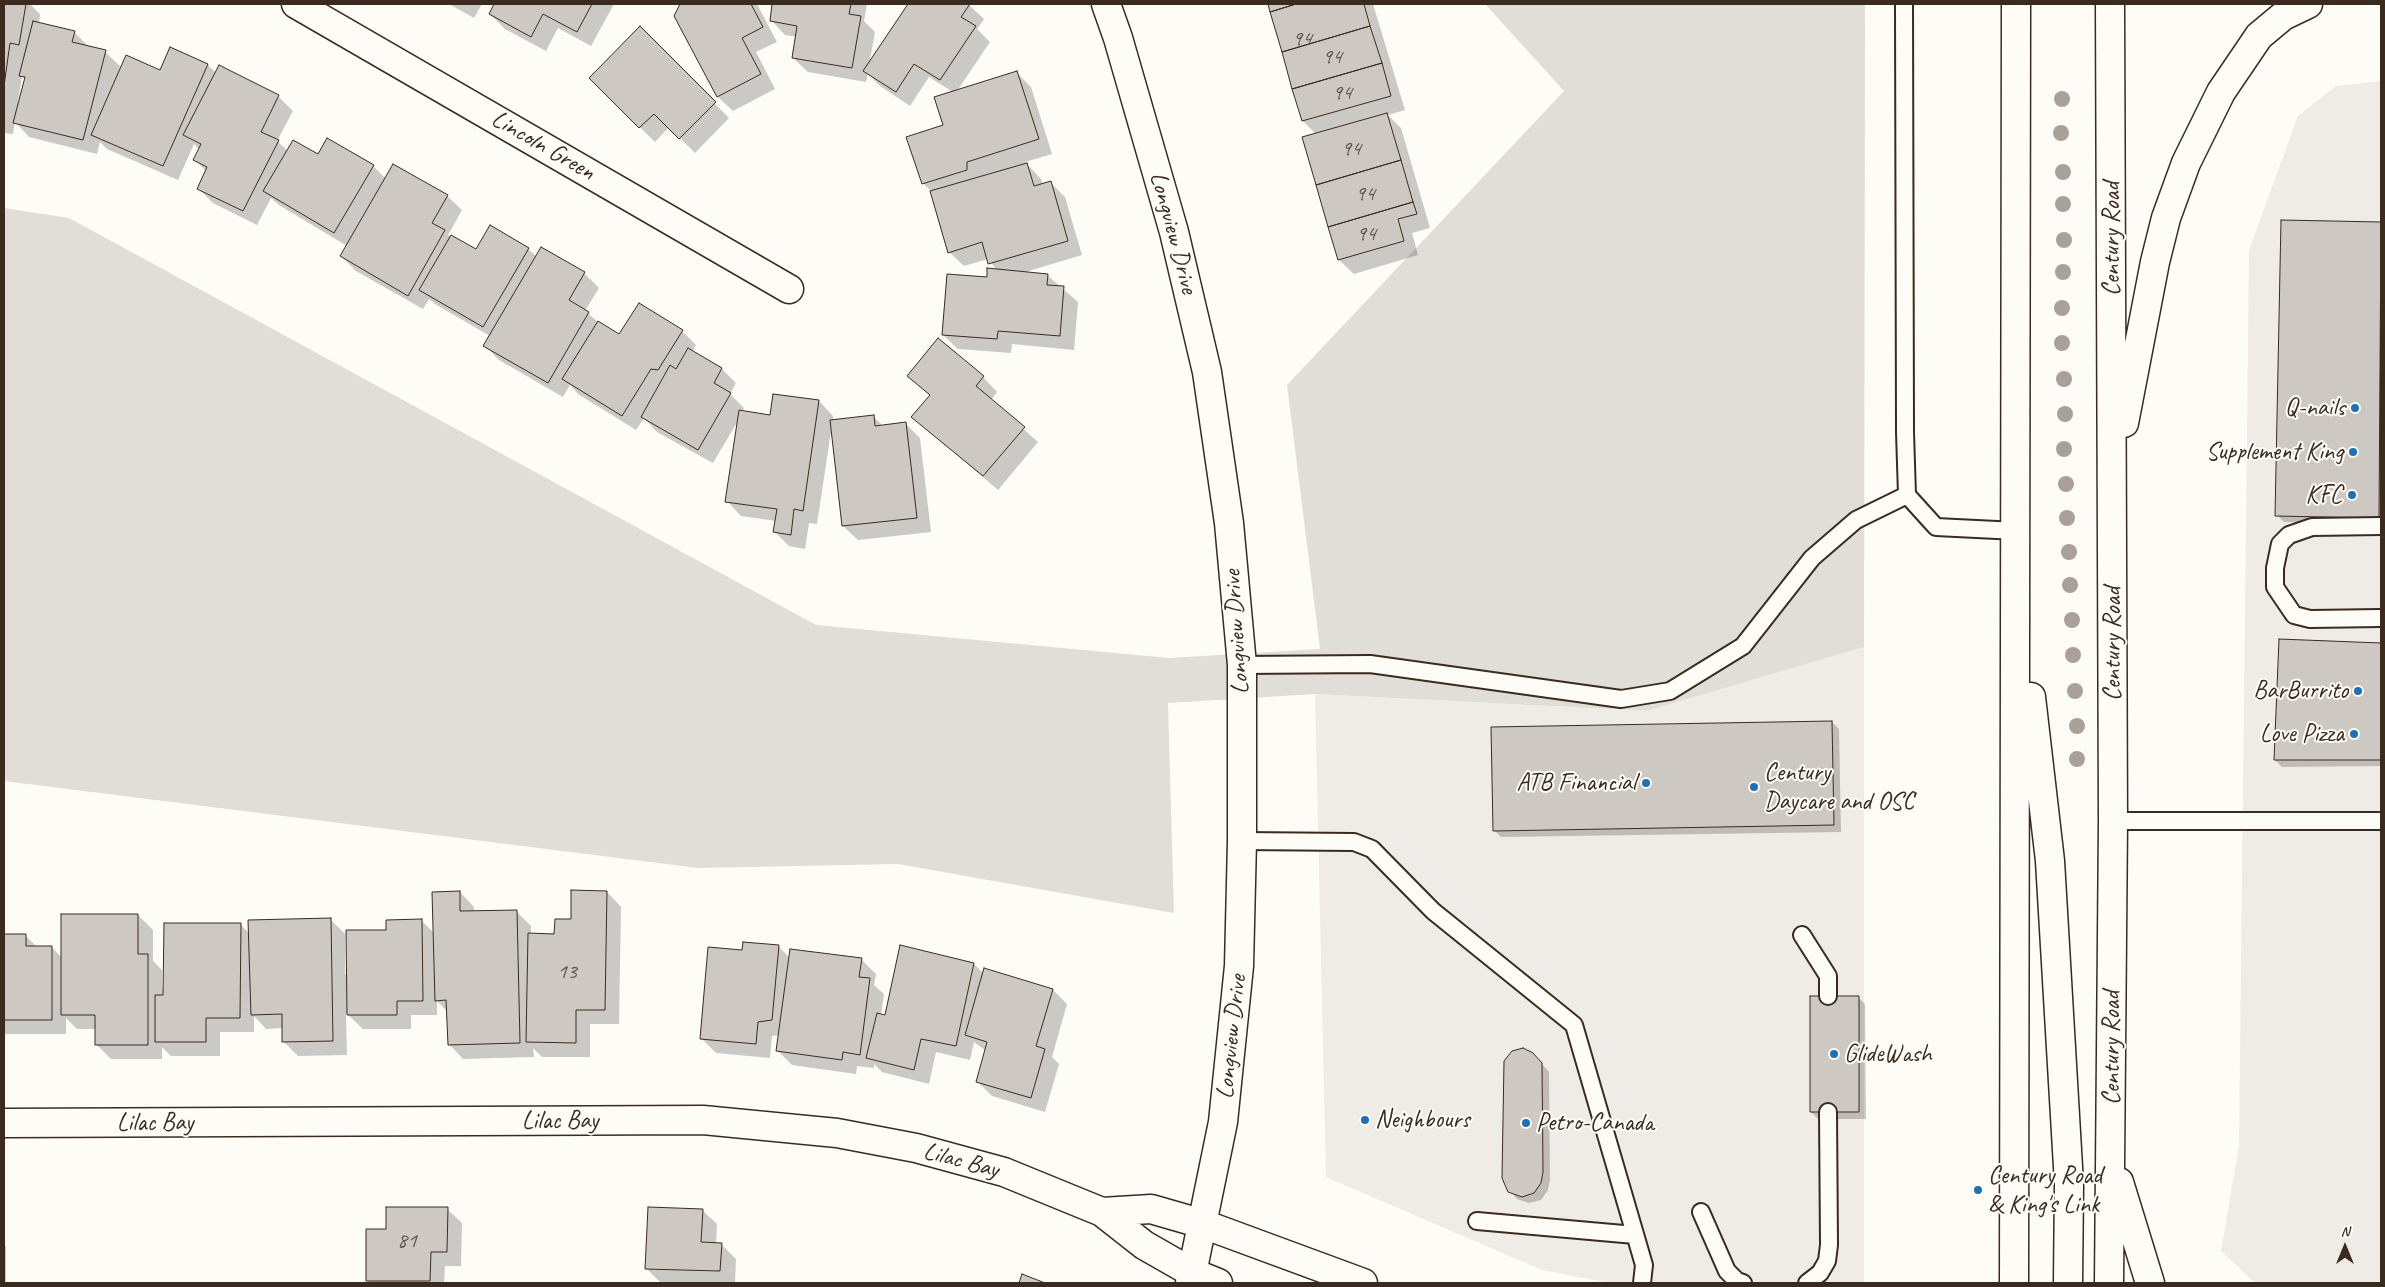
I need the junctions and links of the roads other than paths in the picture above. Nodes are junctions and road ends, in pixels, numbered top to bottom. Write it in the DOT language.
graph roads {
  1 [pos="296,4"];
  2 [pos="1106,4"];
  3 [pos="1904,4"];
  4 [pos="2016,4"];
  5 [pos="2110,4"];
  6 [pos="2308,4"];
  7 [pos="789,289"];
  8 [pos="2112,488"];
  9 [pos="1907,495"];
  10 [pos="2381,526"];
  11 [pos="2017,531"];
  12 [pos="2017,566"];
  13 [pos="2381,618"];
  14 [pos="1242,665"];
  15 [pos="2113,821"];
  16 [pos="2381,821"];
  17 [pos="1242,841"];
  18 [pos="1802,935"];
  19 [pos="1828,996"];
  20 [pos="1828,1112"];
  21 [pos="4,1124"];
  22 [pos="2111,1156"];
  23 [pos="1102,1212"];
  24 [pos="1701,1212"];
  25 [pos="1477,1221"];
  26 [pos="1203,1224"];
  27 [pos="1635,1235"];
  28 [pos="1191,1278"];
  29 [pos="1218,1283"];
  30 [pos="1363,1283"];
  31 [pos="1642,1283"];
  32 [pos="1743,1283"];
  33 [pos="1807,1283"];
  34 [pos="2014,1283"];
  35 [pos="2068,1283"];
  36 [pos="2110,1283"];
  37 [pos="2150,1283"];
  1 -- 7 [label="main road, Lincoln Green"];
  2 -- 14 [label="main road, Longview Drive"];
  3 -- 9 [label="lane"];
  4 -- 11 [label="main road"];
  5 -- 8 [label="main road, Century Road"];
  6 -- 8 [label="main road"];
  8 -- 15 [label="main road, Century Road"];
  9 -- 11 [label="lane"];
  9 -- 14 [label="lane"];
  10 -- 13 [label="lane"];
  11 -- 12 [label="main road"];
  12 -- 34 [label="main road"];
  12 -- 35 [label="main road"];
  14 -- 17 [label="main road, Longview Drive"];
  15 -- 16 [label="lane"];
  15 -- 22 [label="main road, Century Road"];
  17 -- 26 [label="main road, Longview Drive"];
  17 -- 27 [label="lane"];
  18 -- 19 [label="lane"];
  20 -- 33 [label="lane"];
  21 -- 23 [label="main road, Lilac Bay"];
  22 -- 36 [label="main road, Century Road"];
  22 -- 37 [label="main road"];
  23 -- 26 [label="main road, Lilac Bay"];
  23 -- 28 [label="main road, Lilac Bay"];
  24 -- 32 [label="lane"];
  25 -- 27 [label="lane"];
  26 -- 28 [label="main road, Longview Drive"];
  26 -- 30 [label="main road, Lilac Bay"];
  27 -- 31 [label="lane"];
  28 -- 29 [label="main road, Lilac Bay"];
}
